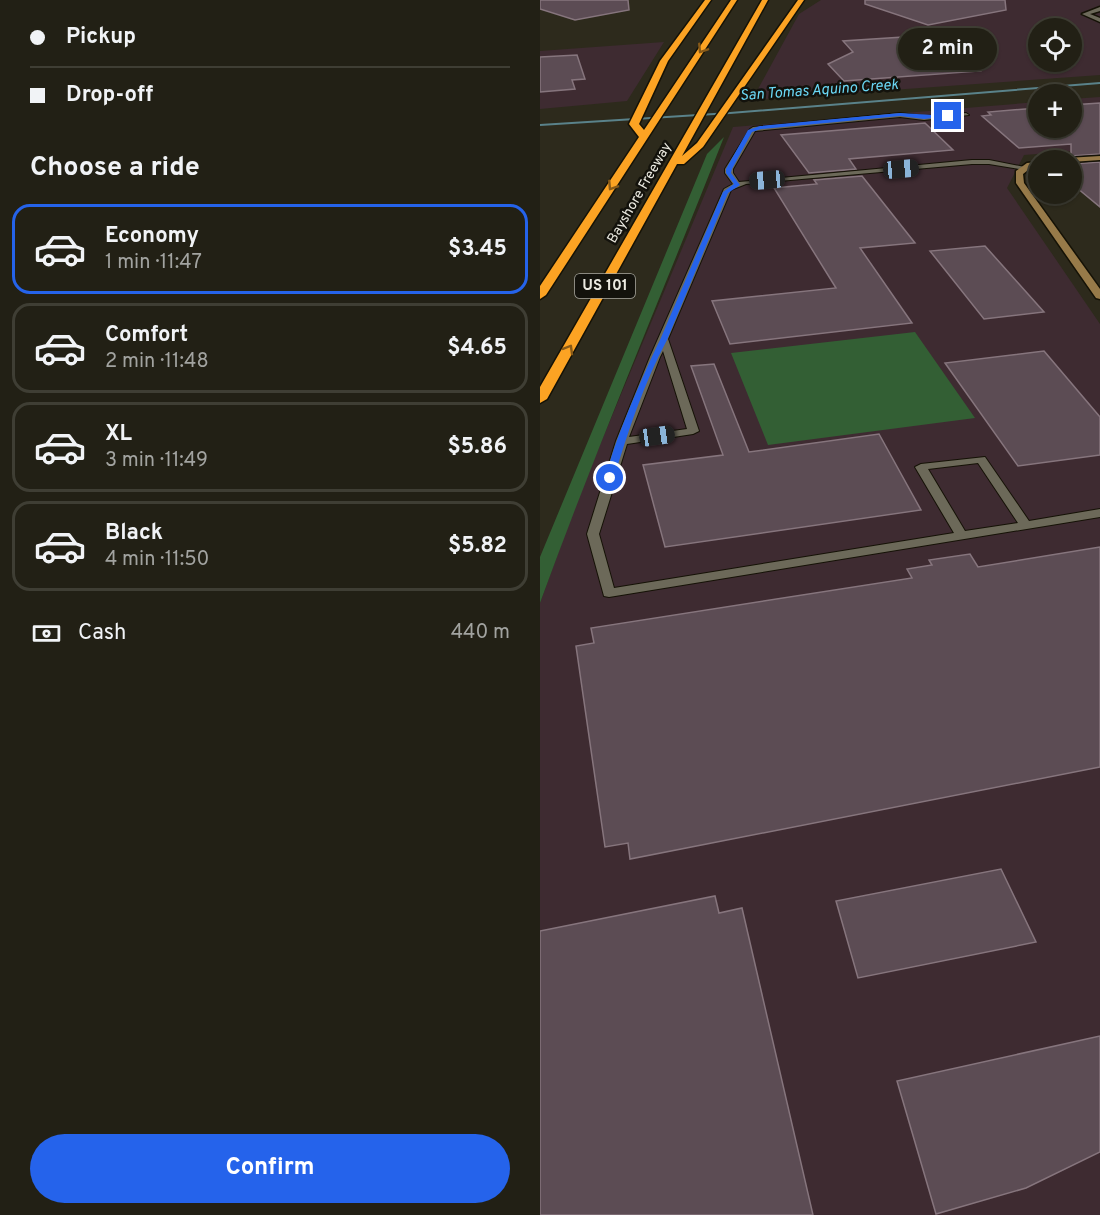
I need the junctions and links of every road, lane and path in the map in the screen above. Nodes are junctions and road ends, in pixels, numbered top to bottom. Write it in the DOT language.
graph roads {
  1 [pos="708,0"];
  2 [pos="734,0"];
  3 [pos="765,0"];
  4 [pos="793,0"];
  5 [pos="801,0"];
  6 [pos="693,6"];
  7 [pos="1100,9"];
  8 [pos="1100,20"];
  9 [pos="777,34"];
  10 [pos="664,61"];
  11 [pos="966,115"];
  12 [pos="644,137"];
  13 [pos="1100,158"];
  14 [pos="1082,159"];
  15 [pos="1028,166"];
  16 [pos="1028,168"];
  17 [pos="670,172"];
  18 [pos="738,185"];
  19 [pos="1028,194"];
  20 [pos="1035,204"];
  21 [pos="540,295"];
  22 [pos="1100,296"];
  23 [pos="664,340"];
  24 [pos="540,399"];
  25 [pos="622,441"];
  26 [pos="1100,513"];
  27 [pos="1026,525"];
  28 [pos="962,536"];
  1 -- 10 [label="highway"];
  2 -- 12 [label="highway, Bayshore Freeway / US 101, one-way"];
  3 -- 17 [label="highway, Bayshore Freeway / US 101"];
  4 -- 9 [label="highway"];
  5 -- 9 [label="highway"];
  6 -- 10 [label="highway"];
  7 -- 8 [label="street"];
  9 -- 17 [label="highway"];
  10 -- 12 [label="highway"];
  11 -- 18 [label="lane"];
  12 -- 21 [label="highway, Bayshore Freeway / US 101, one-way"];
  13 -- 14 [label="street"];
  15 -- 18 [label="lane"];
  16 -- 19 [label="street"];
  24 -- 17 [label="highway, Bayshore Freeway / US 101, one-way"];
  18 -- 23 [label="lane"];
  20 -- 22 [label="street"];
  23 -- 25 [label="lane"];
  23 -- 25 [label="lane"];
  25 -- 28 [label="lane"];
  26 -- 27 [label="lane"];
  27 -- 28 [label="lane"];
  27 -- 28 [label="lane"];
}
